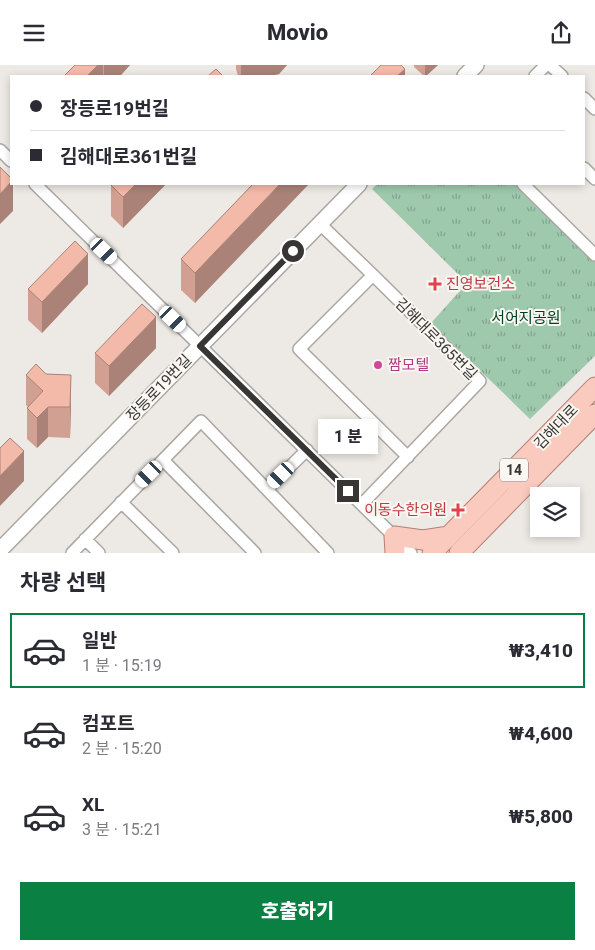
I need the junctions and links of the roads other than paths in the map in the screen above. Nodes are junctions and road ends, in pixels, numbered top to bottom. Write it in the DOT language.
graph roads {
  1 [pos="476,65"];
  2 [pos="546,65"];
  3 [pos="550,65"];
  4 [pos="466,75"];
  5 [pos="536,75"];
  6 [pos="561,75"];
  7 [pos="585,99"];
  8 [pos="595,109"];
  9 [pos="0,150"];
  10 [pos="10,160"];
  11 [pos="585,169"];
  12 [pos="595,179"];
  13 [pos="36,185"];
  14 [pos="358,185"];
  15 [pos="524,185"];
  16 [pos="320,224"];
  17 [pos="595,255"];
  18 [pos="372,275"];
  19 [pos="200,346"];
  20 [pos="595,387"];
  21 [pos="595,414"];
  22 [pos="307,450"];
  23 [pos="408,457"];
  24 [pos="162,460"];
  25 [pos="268,488"];
  26 [pos="121,502"];
  27 [pos="362,504"];
  28 [pos="449,536"];
  29 [pos="85,539"];
  30 [pos="395,544"];
  31 [pos="472,545"];
  32 [pos="0,549"];
  33 [pos="72,553"];
  34 [pos="99,553"];
  35 [pos="173,553"];
  36 [pos="255,553"];
  37 [pos="328,553"];
  38 [pos="411,553"];
  39 [pos="432,553"];
  40 [pos="459,553"];
  1 -- 4 [label="street"];
  2 -- 5 [label="street"];
  3 -- 6 [label="street"];
  7 -- 8 [label="street"];
  9 -- 10 [label="street"];
  11 -- 12 [label="street"];
  13 -- 19 [label="street"];
  14 -- 16 [label="street, 장등로19번길"];
  15 -- 17 [label="street"];
  16 -- 18 [label="street, 김해대로365번길"];
  16 -- 19 [label="street, 장등로19번길"];
  18 -- 23 [label="street, 김해대로365번길"];
  18 -- 23 [label="street"];
  19 -- 22 [label="street"];
  19 -- 32 [label="street, 장등로19번길"];
  20 -- 28 [label="main road, 김해대로 / 14"];
  21 -- 31 [label="main road, 김해대로 / 14"];
  22 -- 25 [label="street"];
  22 -- 27 [label="street"];
  23 -- 27 [label="street"];
  24 -- 25 [label="street"];
  24 -- 26 [label="street"];
  24 -- 36 [label="street"];
  25 -- 37 [label="street"];
  26 -- 29 [label="street"];
  26 -- 35 [label="street"];
  27 -- 30 [label="street"];
  28 -- 30 [label="main road"];
  28 -- 39 [label="main road, 김해대로 / 14"];
  29 -- 33 [label="street"];
  29 -- 34 [label="street"];
  30 -- 38 [label="street"];
  31 -- 40 [label="main road, 김해대로 / 14"];
}
